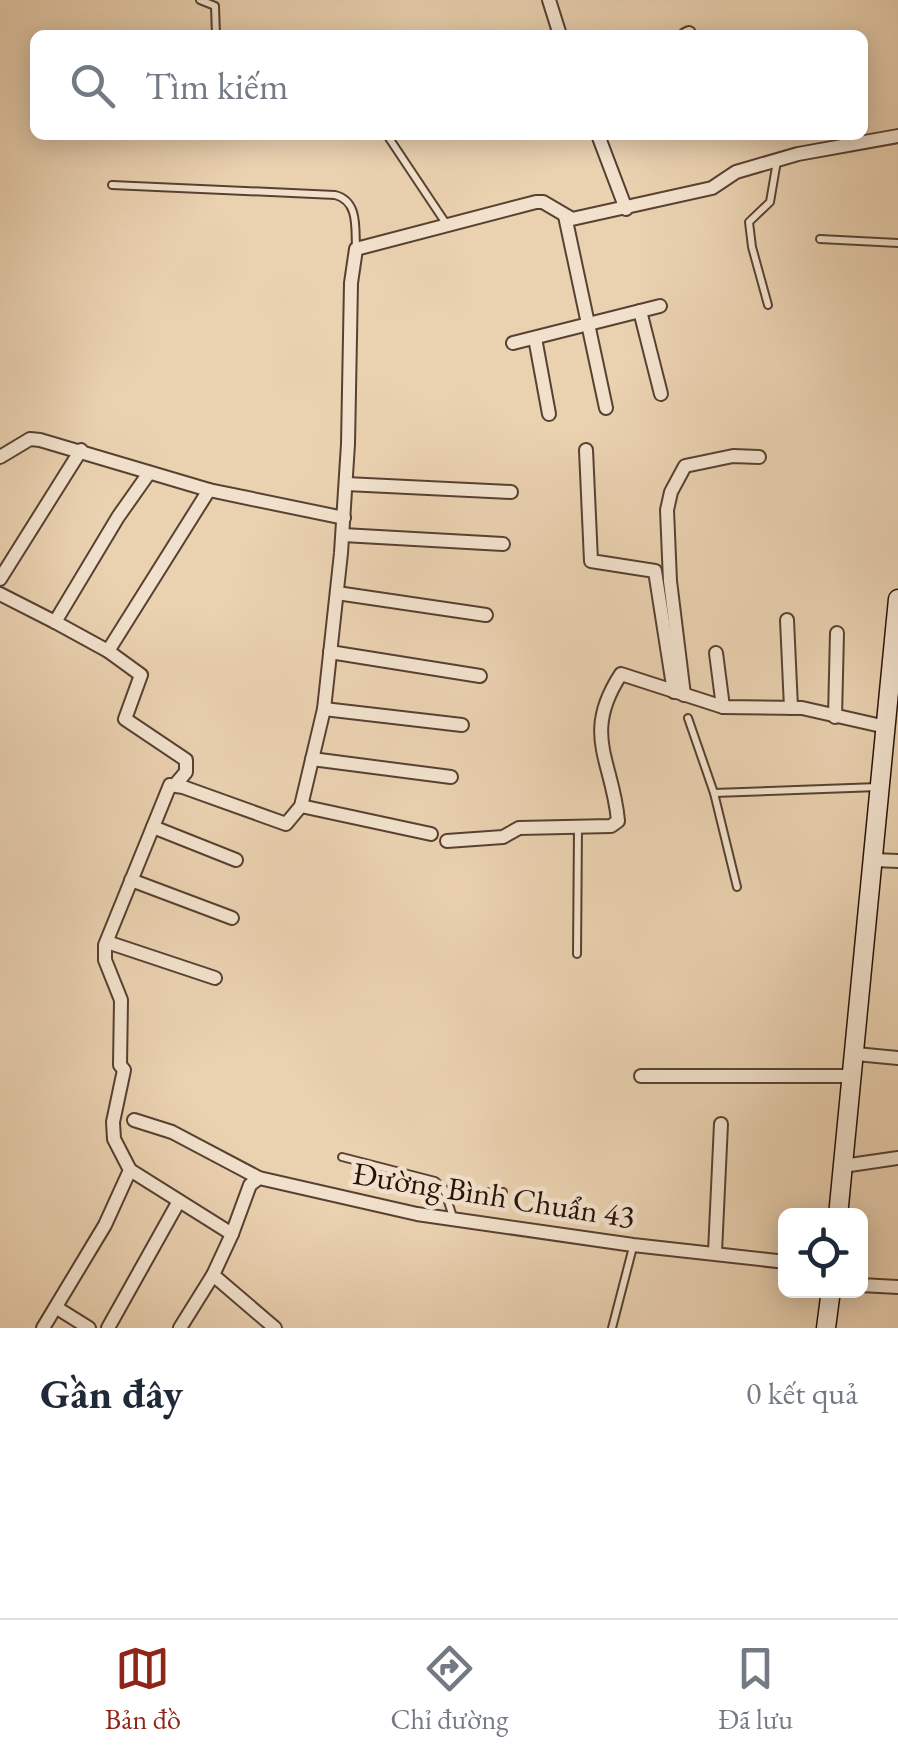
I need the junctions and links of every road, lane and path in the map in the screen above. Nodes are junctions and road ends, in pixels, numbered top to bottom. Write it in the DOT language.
graph roads {
  1 [pos="200,0"];
  2 [pos="549,0"];
  3 [pos="216,30"];
  4 [pos="558,30"];
  5 [pos="898,136"];
  6 [pos="390,140"];
  7 [pos="600,140"];
  8 [pos="777,160"];
  9 [pos="112,185"];
  10 [pos="626,209"];
  11 [pos="565,216"];
  12 [pos="448,226"];
  13 [pos="820,239"];
  14 [pos="898,244"];
  15 [pos="356,249"];
  16 [pos="768,305"];
  17 [pos="660,306"];
  18 [pos="640,311"];
  19 [pos="586,324"];
  20 [pos="535,338"];
  21 [pos="513,344"];
  22 [pos="661,394"];
  23 [pos="606,408"];
  24 [pos="549,414"];
  25 [pos="81,450"];
  26 [pos="586,450"];
  27 [pos="0,457"];
  28 [pos="759,457"];
  29 [pos="150,473"];
  30 [pos="346,484"];
  31 [pos="209,490"];
  32 [pos="511,492"];
  33 [pos="344,518"];
  34 [pos="343,535"];
  35 [pos="502,544"];
  36 [pos="0,579"];
  37 [pos="337,592"];
  38 [pos="0,594"];
  39 [pos="898,599"];
  40 [pos="486,616"];
  41 [pos="786,620"];
  42 [pos="55,622"];
  43 [pos="837,633"];
  44 [pos="108,650"];
  45 [pos="330,652"];
  46 [pos="716,654"];
  47 [pos="480,676"];
  48 [pos="679,694"];
  49 [pos="723,707"];
  50 [pos="792,708"];
  51 [pos="324,709"];
  52 [pos="835,716"];
  53 [pos="688,718"];
  54 [pos="462,726"];
  55 [pos="886,727"];
  56 [pos="312,759"];
  57 [pos="451,778"];
  58 [pos="175,785"];
  59 [pos="879,787"];
  60 [pos="714,793"];
  61 [pos="301,806"];
  62 [pos="153,827"];
  63 [pos="578,827"];
  64 [pos="431,834"];
  65 [pos="447,841"];
  66 [pos="236,860"];
  67 [pos="874,860"];
  68 [pos="898,861"];
  69 [pos="132,880"];
  70 [pos="736,886"];
  71 [pos="232,918"];
  72 [pos="107,942"];
  73 [pos="577,954"];
  74 [pos="215,978"];
  75 [pos="856,1054"];
  76 [pos="898,1058"];
  77 [pos="641,1076"];
  78 [pos="853,1076"];
  79 [pos="134,1120"];
  80 [pos="721,1124"];
  81 [pos="342,1157"];
  82 [pos="898,1158"];
  83 [pos="843,1166"];
  84 [pos="130,1170"];
  85 [pos="259,1178"];
  86 [pos="503,1192"];
  87 [pos="449,1200"];
  88 [pos="180,1201"];
  89 [pos="839,1208"];
  90 [pos="453,1217"];
  91 [pos="232,1234"];
  92 [pos="633,1246"];
  93 [pos="715,1252"];
  94 [pos="778,1261"];
  95 [pos="213,1274"];
  96 [pos="868,1285"];
  97 [pos="898,1287"];
  98 [pos="830,1298"];
  99 [pos="57,1308"];
  100 [pos="43,1328"];
  101 [pos="89,1328"];
  102 [pos="108,1328"];
  103 [pos="180,1328"];
  104 [pos="275,1328"];
  105 [pos="612,1328"];
  106 [pos="826,1328"];
  1 -- 3 [label="lane"];
  2 -- 4 [label="street"];
  5 -- 8 [label="street"];
  6 -- 12 [label="lane"];
  7 -- 10 [label="street"];
  8 -- 10 [label="street"];
  8 -- 16 [label="lane"];
  9 -- 15 [label="lane"];
  10 -- 11 [label="street"];
  11 -- 12 [label="street"];
  11 -- 19 [label="street"];
  12 -- 15 [label="street"];
  13 -- 14 [label="lane"];
  15 -- 30 [label="street"];
  17 -- 18 [label="street"];
  18 -- 19 [label="street"];
  18 -- 22 [label="street"];
  19 -- 20 [label="street"];
  19 -- 23 [label="street"];
  20 -- 21 [label="street"];
  20 -- 24 [label="street"];
  25 -- 27 [label="street"];
  25 -- 29 [label="street"];
  25 -- 36 [label="street"];
  26 -- 48 [label="street"];
  28 -- 48 [label="street"];
  29 -- 31 [label="street"];
  29 -- 42 [label="street"];
  30 -- 32 [label="street"];
  30 -- 33 [label="street"];
  31 -- 33 [label="street"];
  31 -- 44 [label="street"];
  33 -- 34 [label="street"];
  34 -- 35 [label="street"];
  34 -- 37 [label="street"];
  37 -- 40 [label="street"];
  37 -- 45 [label="street"];
  38 -- 42 [label="street"];
  39 -- 55 [label="main road"];
  41 -- 50 [label="street"];
  42 -- 44 [label="street"];
  43 -- 52 [label="street"];
  44 -- 58 [label="street"];
  45 -- 47 [label="street"];
  45 -- 51 [label="street"];
  46 -- 49 [label="street"];
  48 -- 49 [label="street"];
  48 -- 63 [label="street"];
  49 -- 50 [label="street"];
  50 -- 52 [label="street"];
  51 -- 54 [label="street"];
  51 -- 56 [label="street"];
  52 -- 55 [label="street"];
  53 -- 60 [label="lane"];
  55 -- 59 [label="main road"];
  56 -- 57 [label="street"];
  56 -- 61 [label="street"];
  58 -- 61 [label="street"];
  58 -- 62 [label="street"];
  59 -- 60 [label="lane"];
  59 -- 67 [label="main road"];
  60 -- 70 [label="lane"];
  61 -- 64 [label="street"];
  62 -- 66 [label="street"];
  62 -- 69 [label="street"];
  63 -- 65 [label="street"];
  63 -- 73 [label="lane"];
  67 -- 68 [label="street"];
  67 -- 75 [label="main road"];
  69 -- 71 [label="street"];
  69 -- 72 [label="street"];
  72 -- 74 [label="street"];
  72 -- 84 [label="street"];
  75 -- 76 [label="street"];
  75 -- 78 [label="main road"];
  77 -- 78 [label="street"];
  78 -- 83 [label="main road"];
  79 -- 85 [label="street, Đường Bình Chuẩn 43"];
  80 -- 93 [label="street"];
  81 -- 87 [label="lane"];
  82 -- 83 [label="street"];
  83 -- 89 [label="main road"];
  84 -- 88 [label="street"];
  84 -- 99 [label="street"];
  85 -- 90 [label="street, Đường Bình Chuẩn 43"];
  85 -- 91 [label="street"];
  86 -- 87 [label="lane"];
  87 -- 90 [label="lane"];
  88 -- 91 [label="street"];
  88 -- 102 [label="street"];
  90 -- 92 [label="street, Đường Bình Chuẩn 43"];
  91 -- 95 [label="street"];
  92 -- 93 [label="street, Đường Bình Chuẩn 43"];
  92 -- 105 [label="lane"];
  93 -- 94 [label="street, Đường Bình Chuẩn 43"];
  95 -- 103 [label="street"];
  95 -- 104 [label="street"];
  96 -- 97 [label="street"];
  98 -- 106 [label="main road"];
  99 -- 100 [label="street"];
  99 -- 101 [label="street"];
}
